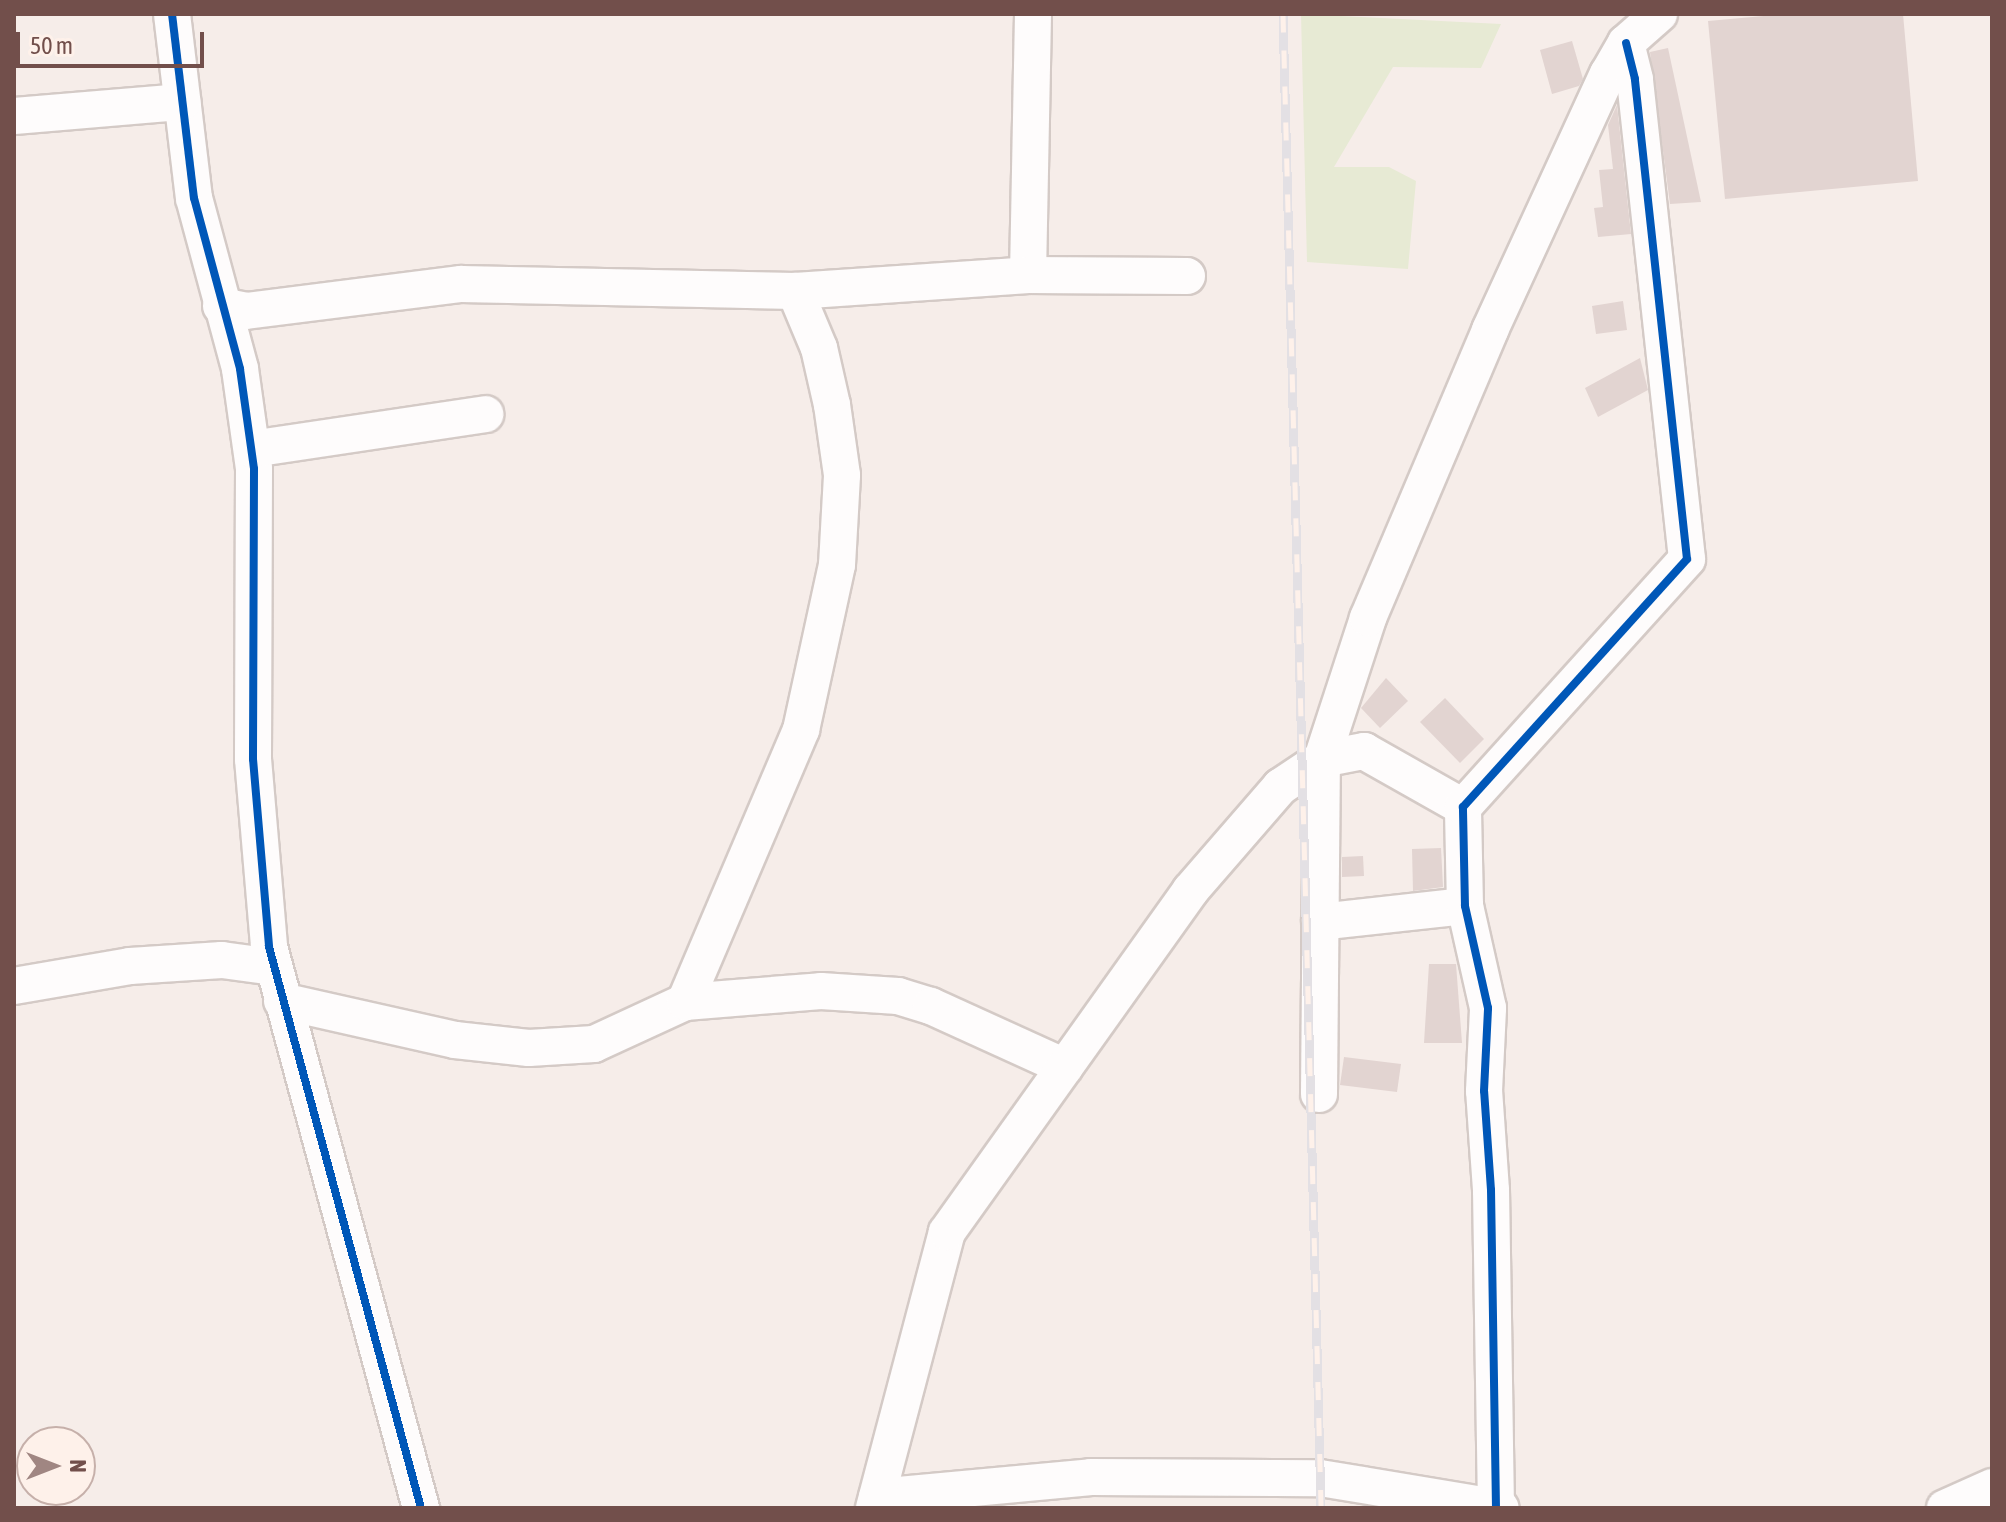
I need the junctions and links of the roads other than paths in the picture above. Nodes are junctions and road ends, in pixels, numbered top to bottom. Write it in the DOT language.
graph roads {
  1 [pos="172,14"];
  2 [pos="1033,14"];
  3 [pos="1655,15"];
  4 [pos="1626,43"];
  5 [pos="182,102"];
  6 [pos="14,116"];
  7 [pos="1028,275"];
  8 [pos="1187,276"];
  9 [pos="795,291"];
  10 [pos="221,306"];
  11 [pos="485,414"];
  12 [pos="252,449"];
  13 [pos="1322,759"];
  14 [pos="1463,807"];
  15 [pos="1465,906"];
  16 [pos="1320,922"];
  17 [pos="278,984"];
  18 [pos="14,986"];
  19 [pos="685,1002"];
  20 [pos="1065,1067"];
  21 [pos="1319,1094"];
  22 [pos="1992,1487"];
  23 [pos="1131,1493"];
  24 [pos="1244,1494"];
  25 [pos="876,1502"];
  26 [pos="1498,1507"];
  27 [pos="421,1508"];
  28 [pos="1945,1508"];
  1 -- 5 [label="street"];
  2 -- 7 [label="street"];
  3 -- 4 [label="street"];
  4 -- 13 [label="street"];
  4 -- 14 [label="street"];
  5 -- 6 [label="street"];
  5 -- 10 [label="street"];
  7 -- 8 [label="street"];
  7 -- 9 [label="street"];
  9 -- 10 [label="street"];
  9 -- 19 [label="street"];
  10 -- 12 [label="street"];
  11 -- 12 [label="street"];
  12 -- 17 [label="street"];
  13 -- 14 [label="street"];
  13 -- 16 [label="street"];
  13 -- 20 [label="street"];
  14 -- 15 [label="street"];
  15 -- 16 [label="street"];
  15 -- 26 [label="street"];
  16 -- 21 [label="street"];
  17 -- 18 [label="street"];
  17 -- 19 [label="street"];
  17 -- 27 [label="street"];
  19 -- 20 [label="street"];
  20 -- 25 [label="street"];
  22 -- 28 [label="street"];
  23 -- 24 [label="street"];
  23 -- 25 [label="street"];
  24 -- 26 [label="street"];
}
